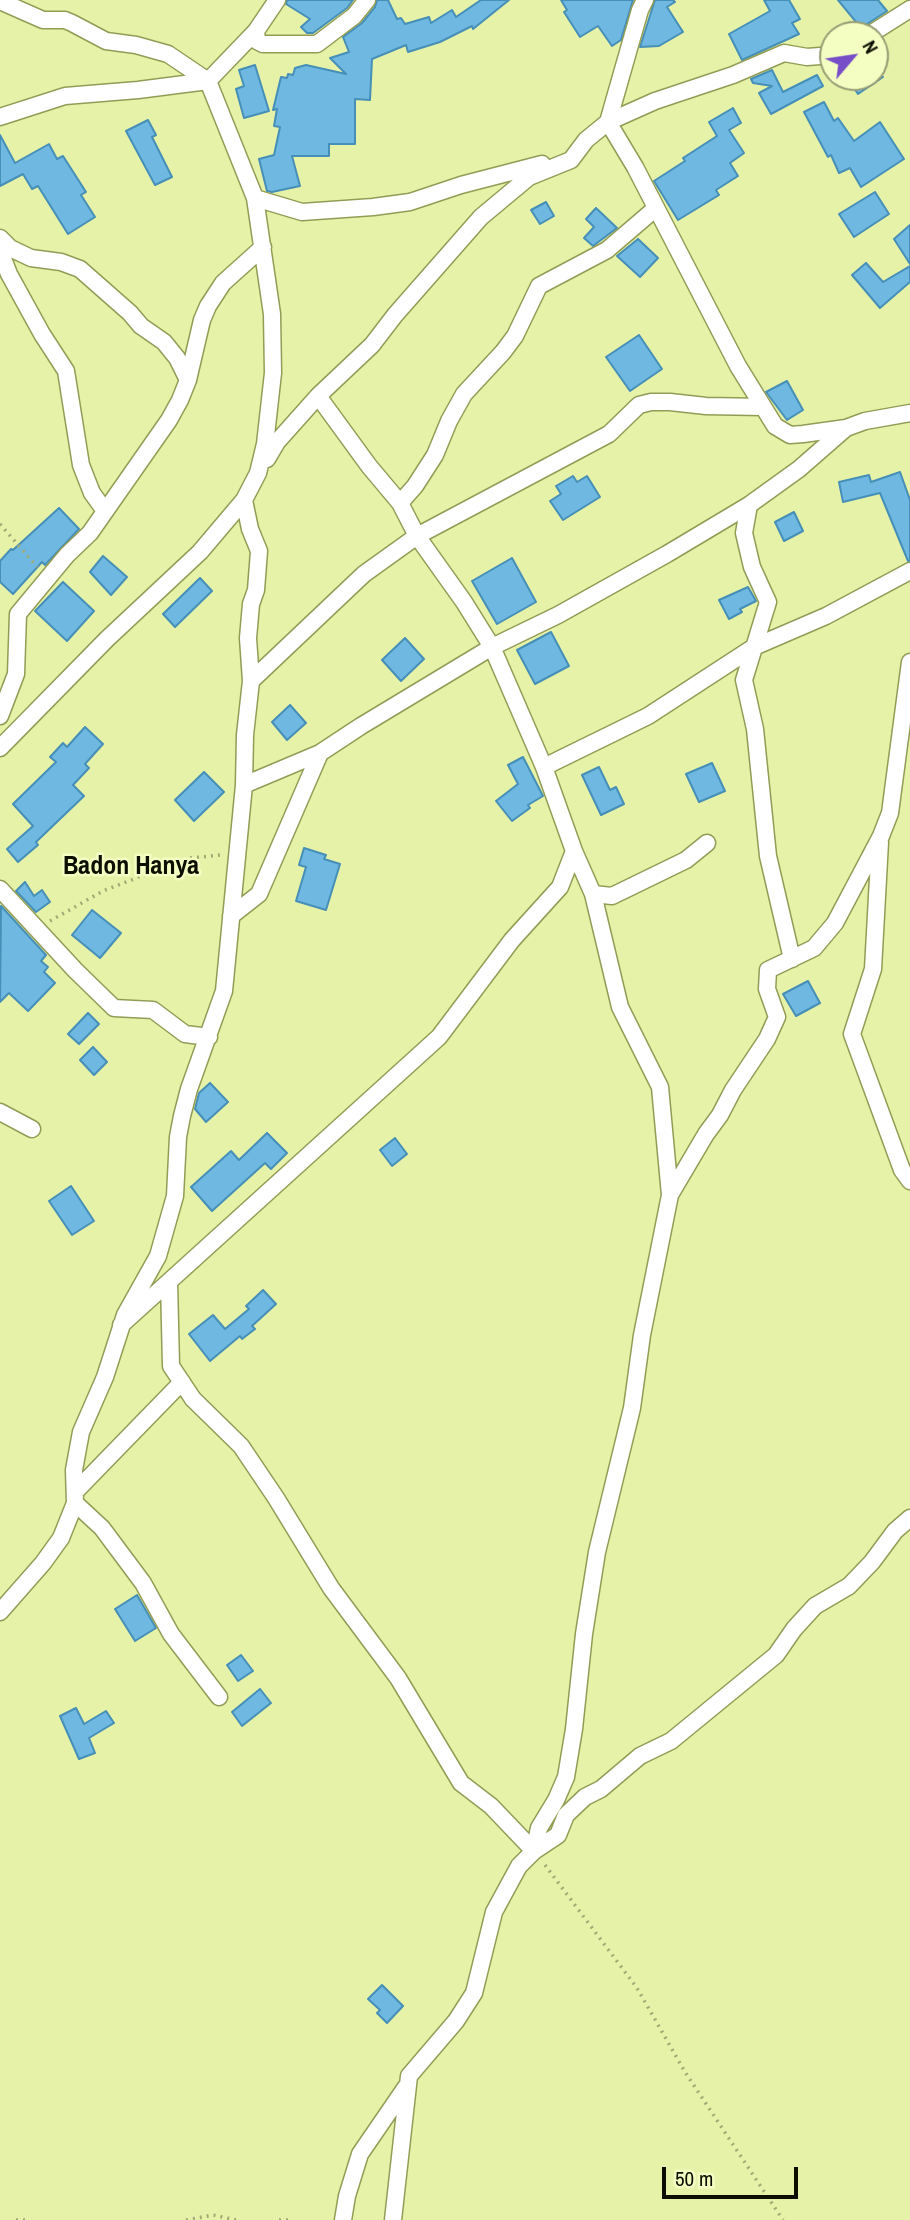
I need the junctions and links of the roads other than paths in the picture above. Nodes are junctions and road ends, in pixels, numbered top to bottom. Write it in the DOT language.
graph roads {
  1 [pos="277,0"];
  2 [pos="367,0"];
  3 [pos="645,0"];
  4 [pos="0,1"];
  5 [pos="910,9"];
  6 [pos="889,22"];
  7 [pos="256,31"];
  8 [pos="819,56"];
  9 [pos="208,81"];
  10 [pos="0,117"];
  11 [pos="608,122"];
  12 [pos="571,160"];
  13 [pos="255,198"];
  14 [pos="656,208"];
  15 [pos="0,238"];
  16 [pos="263,247"];
  17 [pos="0,251"];
  18 [pos="188,380"];
  19 [pos="318,396"];
  20 [pos="763,407"];
  21 [pos="910,413"];
  22 [pos="846,428"];
  23 [pos="258,473"];
  24 [pos="244,500"];
  25 [pos="400,503"];
  26 [pos="749,505"];
  27 [pos="105,511"];
  28 [pos="417,536"];
  29 [pos="910,571"];
  30 [pos="492,647"];
  31 [pos="754,647"];
  32 [pos="910,662"];
  33 [pos="251,681"];
  34 [pos="0,716"];
  35 [pos="0,748"];
  36 [pos="320,753"];
  37 [pos="544,766"];
  38 [pos="244,785"];
  39 [pos="881,836"];
  40 [pos="707,843"];
  41 [pos="574,851"];
  42 [pos="0,889"];
  43 [pos="593,894"];
  44 [pos="231,916"];
  45 [pos="792,958"];
  46 [pos="209,1037"];
  47 [pos="0,1112"];
  48 [pos="32,1129"];
  49 [pos="910,1181"];
  50 [pos="670,1195"];
  51 [pos="169,1282"];
  52 [pos="121,1325"];
  53 [pos="182,1382"];
  54 [pos="75,1497"];
  55 [pos="910,1518"];
  56 [pos="0,1612"];
  57 [pos="219,1697"];
  58 [pos="534,1851"];
  59 [pos="407,2085"];
  60 [pos="343,2220"];
  61 [pos="393,2220"];
  1 -- 7 [label="street"];
  2 -- 7 [label="street"];
  3 -- 11 [label="street"];
  4 -- 9 [label="street"];
  5 -- 6 [label="street"];
  7 -- 9 [label="street"];
  8 -- 11 [label="street"];
  9 -- 10 [label="street"];
  9 -- 13 [label="street"];
  11 -- 12 [label="street"];
  11 -- 14 [label="street"];
  12 -- 13 [label="street"];
  12 -- 19 [label="street"];
  13 -- 16 [label="street"];
  14 -- 20 [label="street"];
  14 -- 25 [label="street"];
  15 -- 18 [label="street"];
  16 -- 18 [label="street"];
  16 -- 23 [label="street"];
  17 -- 27 [label="street"];
  18 -- 27 [label="street"];
  19 -- 23 [label="street"];
  19 -- 25 [label="street"];
  20 -- 22 [label="street"];
  20 -- 28 [label="street"];
  21 -- 22 [label="street"];
  22 -- 26 [label="street"];
  23 -- 24 [label="street"];
  24 -- 33 [label="street"];
  24 -- 35 [label="street"];
  25 -- 28 [label="street"];
  26 -- 30 [label="street"];
  26 -- 31 [label="street"];
  27 -- 34 [label="street"];
  28 -- 30 [label="street"];
  28 -- 33 [label="street"];
  29 -- 31 [label="street"];
  30 -- 36 [label="street"];
  30 -- 37 [label="street"];
  31 -- 37 [label="street"];
  31 -- 45 [label="street"];
  32 -- 39 [label="street"];
  33 -- 38 [label="street"];
  36 -- 38 [label="street"];
  36 -- 44 [label="street"];
  37 -- 41 [label="street"];
  38 -- 44 [label="street"];
  39 -- 45 [label="street"];
  39 -- 49 [label="street"];
  40 -- 43 [label="street"];
  41 -- 43 [label="street"];
  41 -- 51 [label="street"];
  42 -- 46 [label="street"];
  43 -- 50 [label="street"];
  44 -- 46 [label="street"];
  45 -- 50 [label="street"];
  46 -- 52 [label="street"];
  47 -- 48 [label="street"];
  50 -- 58 [label="street"];
  51 -- 52 [label="street"];
  51 -- 53 [label="street"];
  52 -- 54 [label="street"];
  53 -- 54 [label="street"];
  53 -- 58 [label="street"];
  54 -- 56 [label="street"];
  54 -- 57 [label="street"];
  55 -- 58 [label="street"];
  58 -- 59 [label="street"];
  59 -- 60 [label="street"];
  59 -- 61 [label="street"];
}
